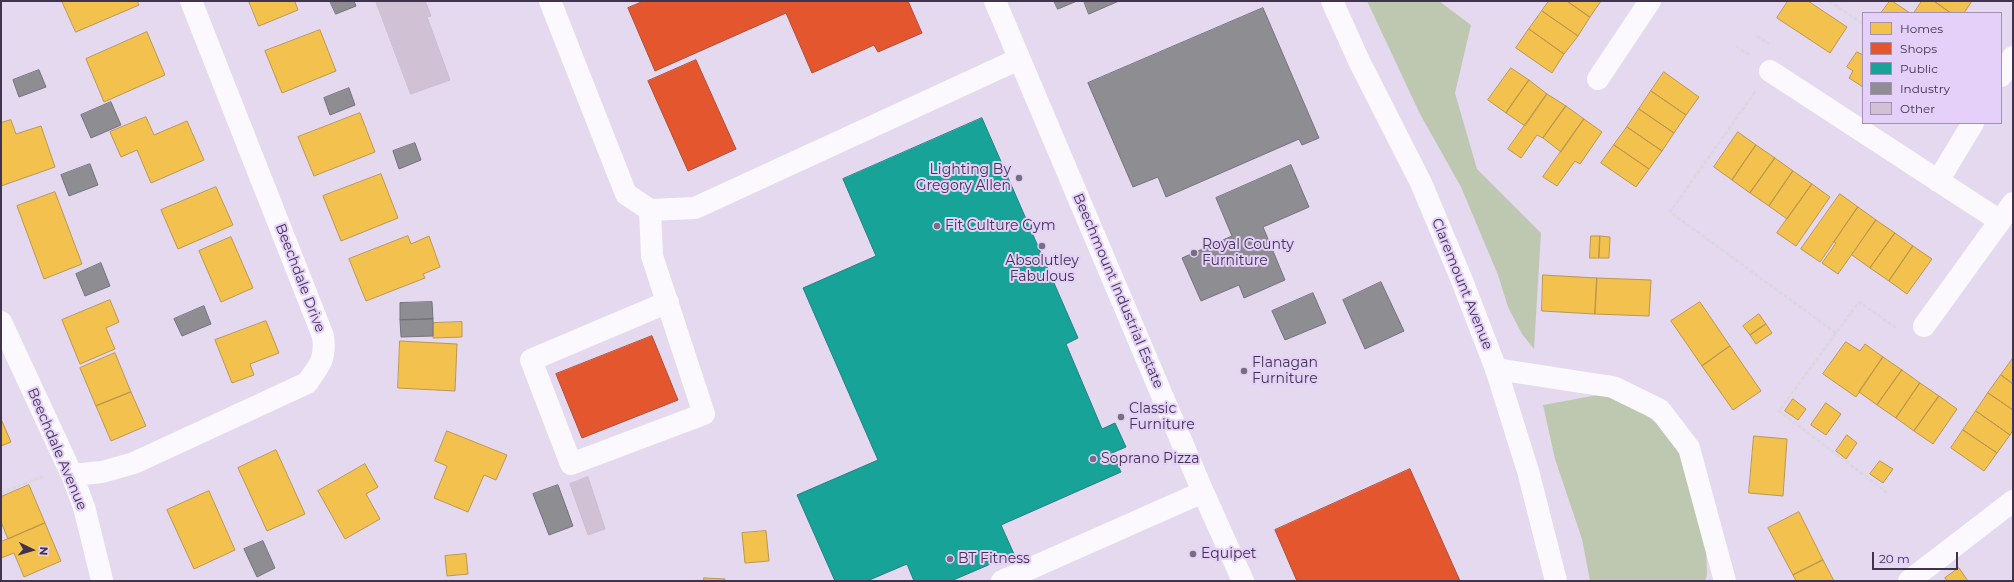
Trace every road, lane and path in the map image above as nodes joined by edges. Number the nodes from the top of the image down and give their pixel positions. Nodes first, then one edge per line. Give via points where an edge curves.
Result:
1 (191, 1) edge
2 (550, 1) edge
3 (995, 1) edge
4 (1332, 1) edge
5 (1650, 1) edge
6 (1829, 1) edge
7 (1862, 23) edge
8 (2013, 57) edge
9 (1019, 58) junction
10 (1770, 71) joint
11 (2002, 74) edge
12 (1598, 79) dead end
13 (1972, 124) edge
14 (1938, 181) junction
15 (2013, 203) edge
16 (650, 210) junction
17 (2000, 221) junction
18 (668, 302) junction
19 (1, 322) edge
20 (1924, 326) joint
21 (1836, 333) junction
22 (1496, 368) junction
23 (70, 471) junction
24 (1203, 492) junction
25 (1, 493) edge
26 (1889, 494) dead end
27 (2013, 501) edge
28 (102, 580) edge
29 (1002, 581) edge
30 (1243, 581) edge
31 (1556, 581) edge
32 (1725, 581) edge
33 (1909, 581) edge

1 - 23 street, Beechdale Drive via 324,336 325,352 307,383 134,463 102,472
2 - 16 street via 626,194
3 - 9 street, Beechmount Industrial Estate
4 - 22 street, Claremount Avenue via 1421,183
5 - 12 street
6 - 7 path
8 - 11 street
9 - 16 street via 695,208
9 - 24 street, Beechmount Industrial Estate
10 - 14 street
10 - 21 path via 1670,212
13 - 14 street
14 - 17 street
15 - 17 street
16 - 18 street via 652,256
17 - 20 street
18 - 18 street via 704,414 571,464 531,360
19 - 23 street, Beechdale Avenue
20 - 21 path via 1900,330 1859,302
21 - 26 path via 1779,411
22 - 31 street, Claremount Avenue via 1528,471
22 - 32 street via 1613,387 1660,410 1689,448
23 - 25 path
23 - 28 street, Beechdale Avenue via 84,507
24 - 29 street
24 - 30 street, Beechmount Industrial Estate
27 - 33 street

